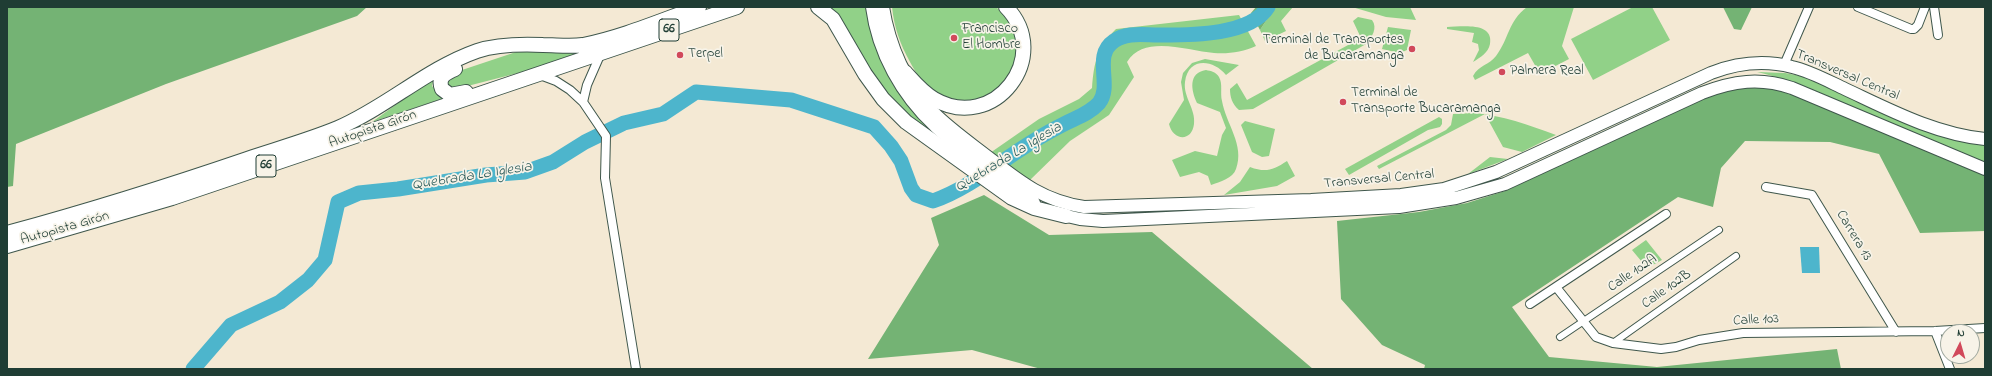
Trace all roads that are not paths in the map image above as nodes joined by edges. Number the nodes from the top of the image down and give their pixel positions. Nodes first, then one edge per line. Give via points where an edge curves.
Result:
1 (699, 7) edge
2 (737, 7) edge
3 (818, 7) edge
4 (872, 7) edge
5 (883, 7) edge
6 (1006, 7) edge
7 (1809, 7) edge
8 (1858, 7) edge
9 (1925, 7) edge
10 (1934, 7) edge
11 (1938, 35) dead end
12 (515, 45) junction
13 (601, 53) junction
14 (1784, 65) junction
15 (905, 72) junction
16 (540, 75) junction
17 (522, 80) junction
18 (583, 102) junction
19 (1985, 139) edge
20 (979, 162) junction
21 (1985, 169) edge
22 (1002, 180) junction
23 (1766, 187) dead end
24 (1666, 214) dead end
25 (1066, 216) joint
26 (1719, 230) dead end
27 (7, 233) edge
28 (7, 246) edge
29 (1736, 256) dead end
30 (1556, 287) junction
31 (1530, 304) dead end
32 (1584, 321) junction
33 (1985, 328) edge
34 (1896, 332) junction
35 (1935, 332) junction
36 (1560, 337) dead end
37 (1613, 343) junction
38 (636, 369) edge
39 (1950, 369) edge

1 - 12 highway, Autopista Girón / 66 via 582,45
2 - 13 highway, Autopista Girón / 66
3 - 20 highway via 833,19 865,74 883,99 906,122
4 - 20 main road, Transversal Central via 882,45 901,86 936,127
5 - 15 main road, Transversal Central via 890,37
6 - 15 highway via 1022,32 1022,62 1012,83 994,100 969,107 943,103 928,95
7 - 14 street
8 - 9 street via 1914,29
10 - 11 street
12 - 17 highway via 506,51 472,61 446,74 441,78 440,85 446,94 454,96 509,80
12 - 27 highway, Autopista Girón / 66 via 483,50 453,61 408,86 363,117 336,129 157,189
13 - 16 highway, Autopista Girón / 66
13 - 18 street via 587,85
14 - 19 main road, Transversal Central via 1811,73 1913,120 1955,134
14 - 22 main road, Transversal Central via 1752,64 1721,69 1496,172 1456,186 1414,194 1084,207 1046,198
15 - 20 main road, Transversal Central via 934,114
16 - 17 highway, Autopista Girón / 66
16 - 18 street via 566,87
17 - 28 highway, Autopista Girón / 66 via 179,196
18 - 38 street via 606,136 606,178
20 - 22 highway
20 - 22 main road, Transversal Central
21 - 25 main road, Transversal Central via 1792,88 1772,82 1750,81 1727,84 1702,93 1505,184 1456,198 1417,205 1361,209 1102,221
22 - 25 highway via 1023,204
23 - 34 street, Carrera 13 via 1812,195
24 - 30 street
26 - 32 street, Calle 102A
29 - 37 street, Calle 102B
30 - 31 street
30 - 32 street, Calle 103
32 - 36 street, Calle 102A
32 - 37 street, Calle 103 via 1596,337
33 - 35 street, Calle 103
34 - 35 street, Calle 103
34 - 37 street, Calle 103 via 1743,333 1661,349
35 - 39 street

